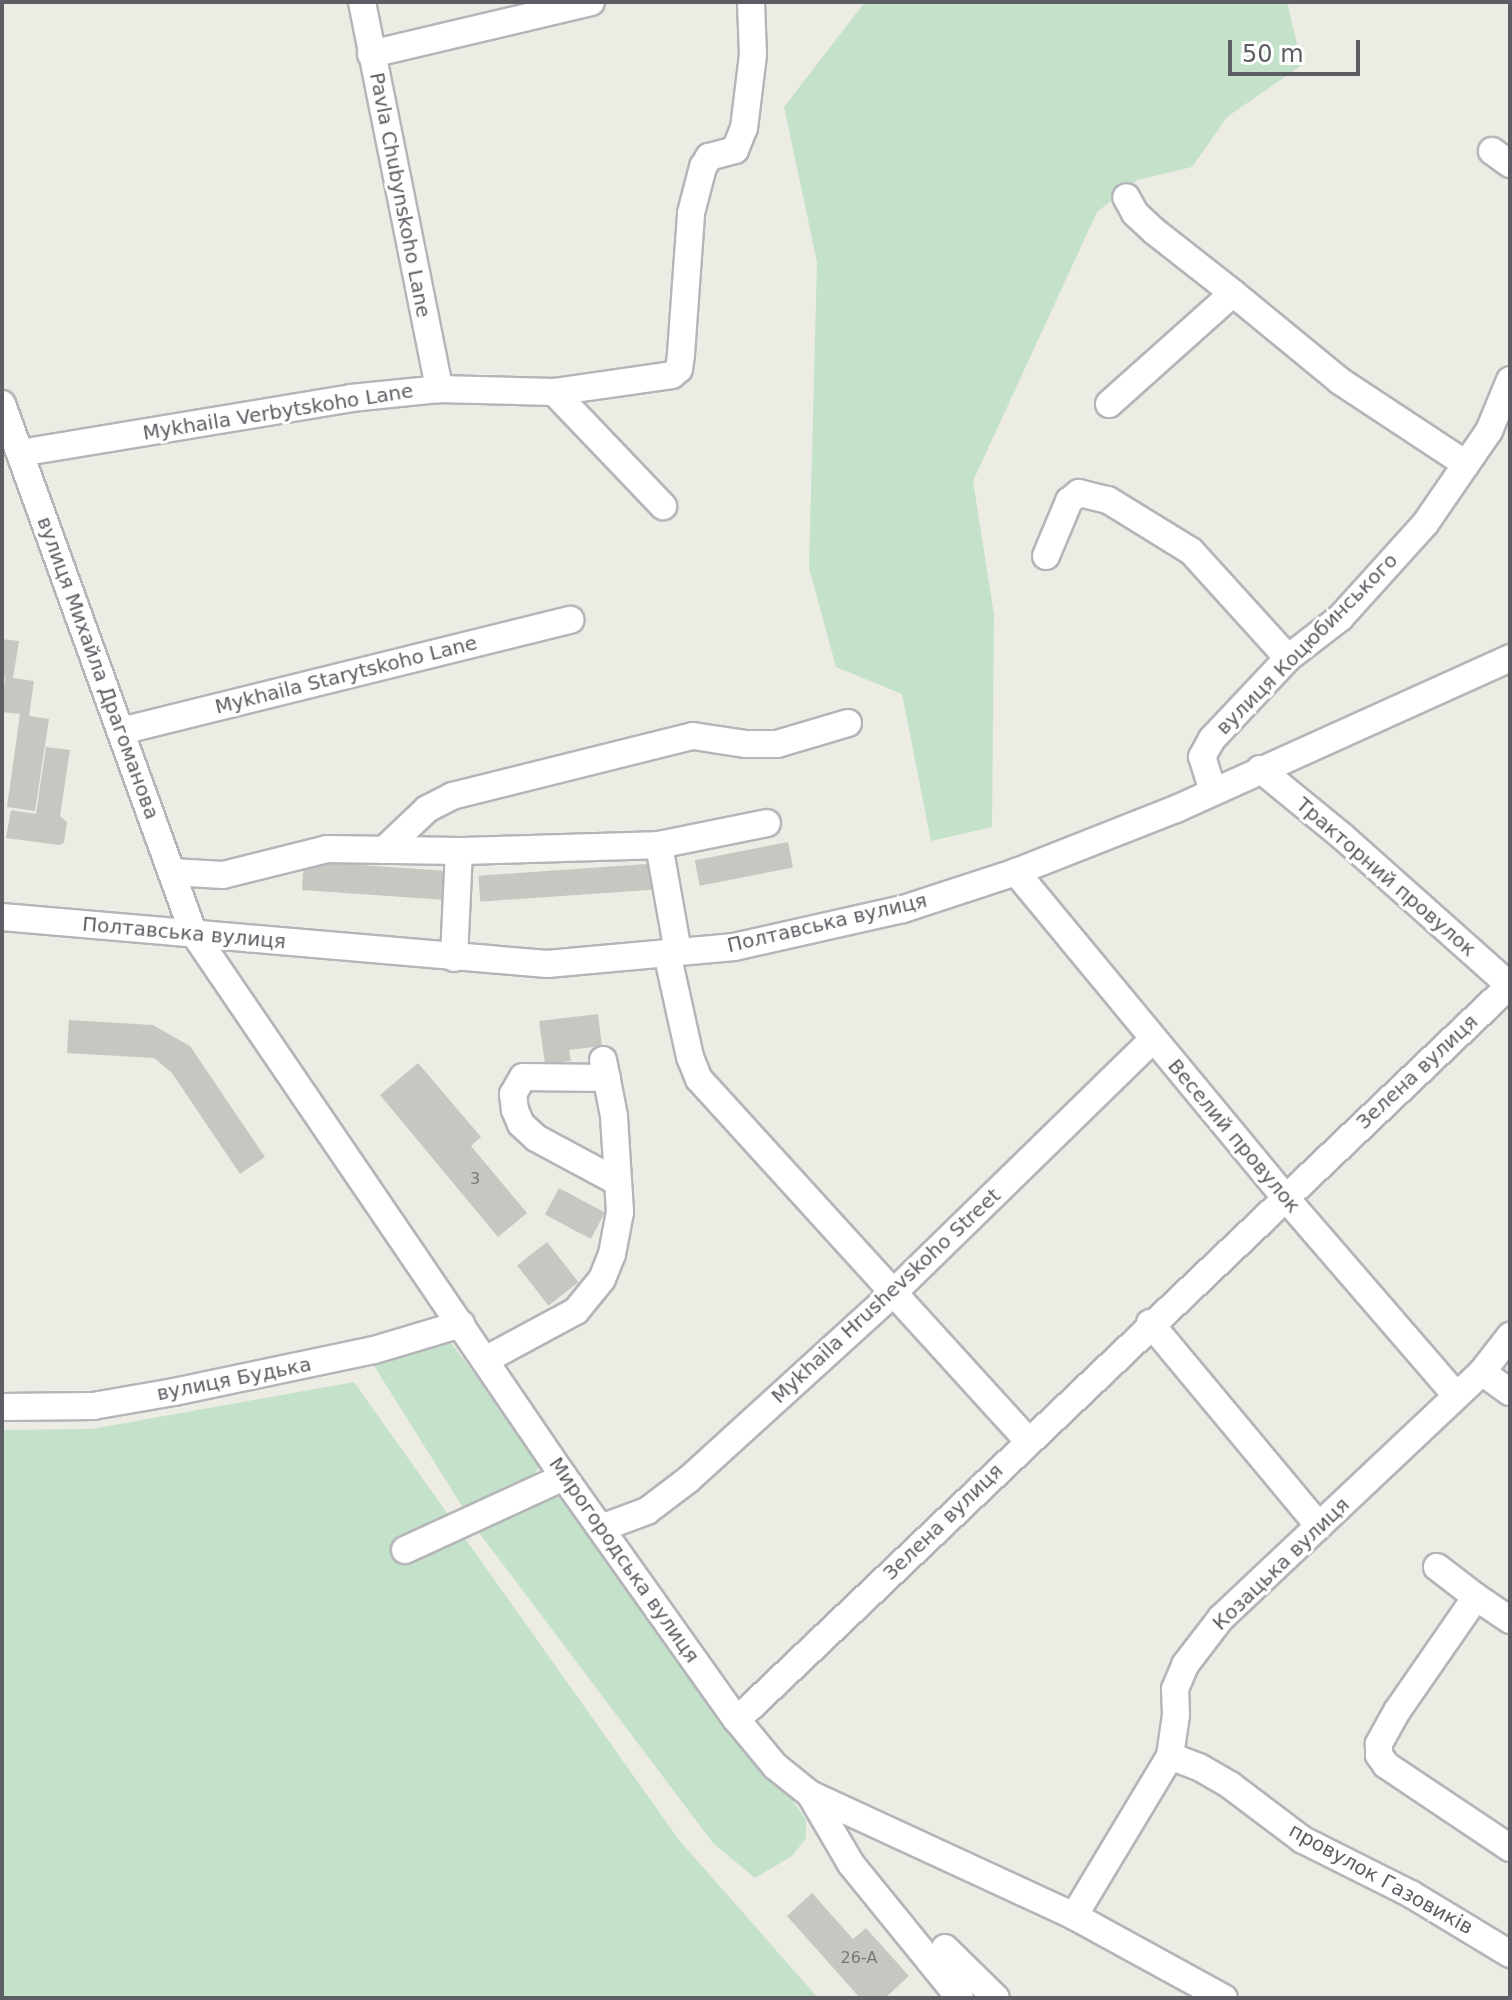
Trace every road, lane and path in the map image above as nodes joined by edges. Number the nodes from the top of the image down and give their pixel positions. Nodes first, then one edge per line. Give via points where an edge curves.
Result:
1 (362, 2) edge
2 (591, 2) edge
3 (751, 2) edge
4 (371, 54) junction
5 (1126, 197) dead end
6 (1233, 293) junction
7 (1510, 380) edge
8 (439, 389) junction
9 (554, 392) junction
10 (2, 404) edge
11 (1109, 404) dead end
12 (20, 453) junction
13 (1466, 464) junction
14 (663, 506) dead end
15 (1046, 556) dead end
16 (571, 620) dead end
17 (1288, 658) junction
18 (1510, 658) edge
19 (848, 723) dead end
20 (121, 731) junction
21 (1260, 769) junction
22 (1213, 792) junction
23 (767, 823) dead end
24 (659, 845) junction
25 (384, 850) junction
26 (459, 851) junction
27 (172, 872) junction
28 (1016, 872) junction
29 (2, 917) edge
30 (193, 932) junction
31 (673, 952) junction
32 (454, 958) junction
33 (1510, 986) edge
34 (1153, 1039) junction
35 (618, 1182) junction
36 (1284, 1196) junction
37 (892, 1294) junction
38 (1150, 1323) junction
39 (461, 1324) junction
40 (1510, 1336) edge
41 (485, 1360) junction
42 (1482, 1372) junction
43 (1510, 1392) edge
44 (1456, 1395) junction
45 (2, 1407) edge
46 (1028, 1440) junction
47 (564, 1477) junction
48 (1319, 1526) junction
49 (601, 1528) junction
50 (405, 1550) dead end
51 (1437, 1567) dead end
52 (1476, 1597) junction
53 (1510, 1620) edge
54 (737, 1720) junction
55 (1170, 1756) junction
56 (810, 1794) junction
57 (1510, 1848) edge
58 (1074, 1916) junction
59 (945, 1948) dead end
60 (1510, 1954) edge
61 (960, 1998) edge
62 (996, 1998) edge
63 (1224, 1998) edge

1 - 4 street, Pavla Chubynskoho Lane
2 - 4 street
3 - 9 street, Mykhaila Verbytskoho Lane via 753,55 744,128 735,150 709,157 691,213 679,369 672,375
4 - 8 street, Pavla Chubynskoho Lane
5 - 6 street via 1154,231
6 - 11 street
6 - 13 street via 1340,381
7 - 13 street, вулиця Коцюбинського via 1489,431
8 - 9 street, Mykhaila Verbytskoho Lane
8 - 12 street, Mykhaila Verbytskoho Lane via 351,398
9 - 14 street
10 - 12 street, вулиця Михайла Драгоманова
12 - 20 street, вулиця Михайла Драгоманова
13 - 17 street, вулиця Коцюбинського via 1425,524 1340,618
15 - 17 street via 1069,501 1079,493 1108,500 1191,551
16 - 20 street, Mykhaila Starytskoho Lane
17 - 22 street, вулиця Коцюбинського via 1212,739 1202,757
18 - 21 street, Полтавська вулиця
19 - 25 street via 777,744 693,736 466,792 427,809
20 - 27 street, вулиця Михайла Драгоманова
21 - 22 street, Полтавська вулиця
21 - 33 street, Тракторний провулок
22 - 28 street, Полтавська вулиця
23 - 24 street
24 - 26 street
24 - 31 street
25 - 26 street
25 - 27 street via 327,849 223,875
26 - 32 street
27 - 30 street, вулиця Михайла Драгоманова
28 - 31 street, Полтавська вулиця via 903,909 734,947
28 - 34 street, Веселий провулок
29 - 30 street, Полтавська вулиця
30 - 32 street, Полтавська вулиця
30 - 39 street, Мирогородська вулиця
31 - 32 street, Полтавська вулиця via 547,964
31 - 37 street via 690,1057 699,1079
33 - 36 street, Зелена вулиця
34 - 36 street, Веселий провулок
34 - 37 street, Mykhaila Hrushevskoho Street
35 - 35 street via 536,1138 521,1124 513,1094 523,1077 605,1069
35 - 41 street via 620,1212 612,1254 586,1301
36 - 38 street, Зелена вулиця
36 - 44 street, Веселий провулок
37 - 46 street
37 - 49 street, Mykhaila Hrushevskoho Street via 689,1479 647,1511
38 - 46 street, Зелена вулиця
38 - 48 street
39 - 41 street, Мирогородська вулиця
39 - 45 street, вулиця Будька via 374,1350 174,1392 93,1406
40 - 42 street, Козацька вулиця
41 - 47 street, Мирогородська вулиця
42 - 43 street
42 - 44 street, Козацька вулиця
44 - 48 street, Козацька вулиця
46 - 54 street, Зелена вулиця
47 - 49 street, Мирогородська вулиця
47 - 50 street
48 - 55 street, Козацька вулиця via 1221,1618 1185,1665 1175,1689
49 - 54 street, Мирогородська вулиця
51 - 52 street
52 - 53 street
52 - 57 street via 1397,1711 1379,1744 1379,1755 1386,1765
54 - 56 street, Мирогородська вулиця via 775,1766
55 - 58 street, Козацька вулиця
55 - 60 street, провулок Газовиків via 1220,1779 1303,1840 1411,1894
56 - 58 street, Мирогородська вулиця
56 - 61 street via 851,1864
58 - 63 street, Мирогородська вулиця
59 - 62 street

